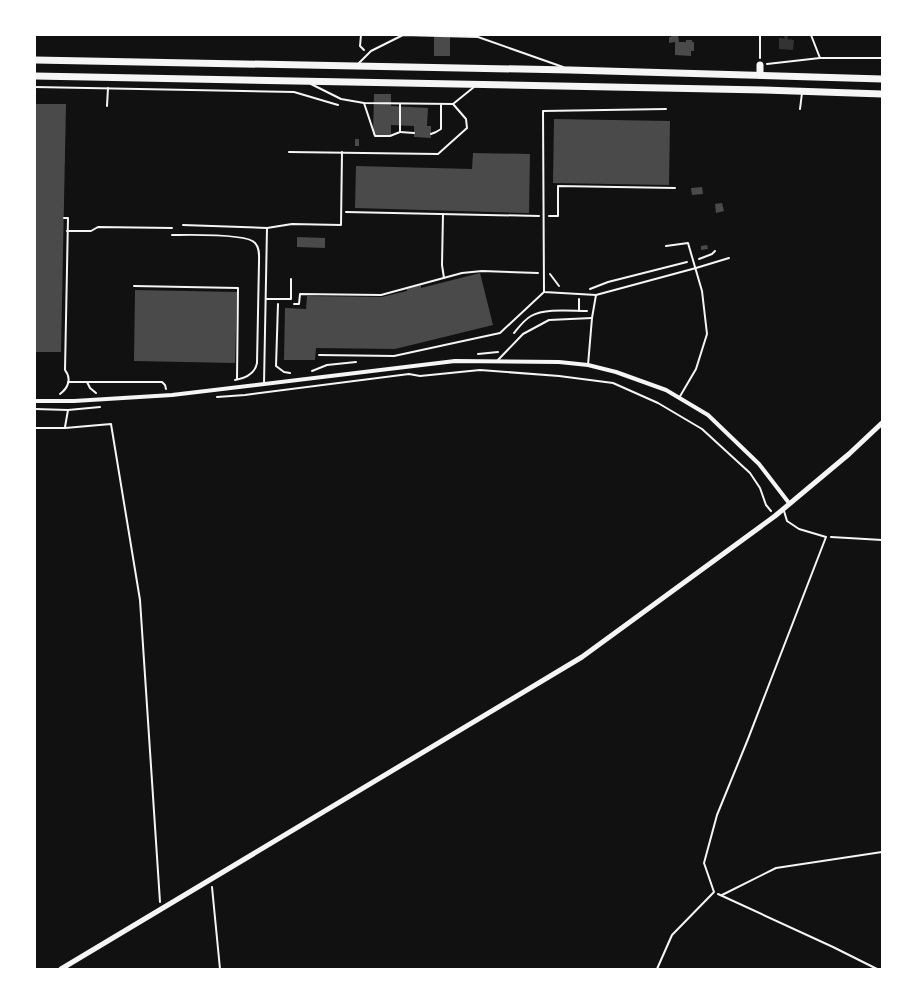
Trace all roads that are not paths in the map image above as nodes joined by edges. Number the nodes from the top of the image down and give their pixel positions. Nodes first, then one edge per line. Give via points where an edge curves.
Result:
1 (35, 60) edge
2 (760, 65) road end
3 (357, 66) junction
4 (570, 70) junction
5 (760, 75) junction
6 (35, 76) edge
7 (882, 79) edge
8 (304, 81) junction
9 (477, 84) junction
10 (802, 91) junction
11 (861, 93) junction
12 (882, 94) edge
13 (882, 99) edge
14 (364, 103) junction
15 (400, 104) junction
16 (441, 104) junction
17 (453, 104) junction
18 (666, 109) dead end
19 (800, 109) dead end
20 (400, 132) junction
21 (414, 133) dead end
22 (431, 134) dead end
23 (289, 152) dead end
24 (342, 152) junction
25 (183, 226) dead end
26 (267, 228) junction
27 (666, 246) dead end
28 (729, 258) dead end
29 (696, 268) junction
30 (291, 279) dead end
31 (544, 292) junction
32 (596, 295) junction
33 (266, 299) junction
34 (592, 318) junction
35 (319, 355) dead end
36 (496, 361) junction
37 (588, 365) junction
38 (264, 384) junction
39 (679, 398) junction
40 (35, 401) edge
41 (882, 423) edge
42 (789, 504) junction
43 (783, 509) junction
44 (61, 969) edge
45 (657, 969) edge

1 - 3 highway
2 - 5 highway
3 - 4 highway
3 - 4 lane via 371,51 403,35 478,37
4 - 5 highway
5 - 7 highway
6 - 8 highway
8 - 9 highway
8 - 14 lane via 342,99
9 - 10 highway
9 - 17 lane
10 - 11 highway
10 - 19 lane
11 - 12 highway
11 - 13 highway
14 - 15 lane
14 - 20 lane via 375,136
15 - 16 lane
15 - 20 lane
16 - 17 lane
16 - 22 lane via 441,129
17 - 24 lane via 466,119 467,128 438,154
18 - 31 lane via 543,111
20 - 21 lane
23 - 24 lane
24 - 26 lane via 341,225 292,224
25 - 26 lane
26 - 33 lane
27 - 29 lane via 688,243
28 - 29 lane
29 - 32 lane
29 - 39 lane via 707,334 696,369
30 - 33 lane via 291,299
31 - 32 lane
31 - 35 lane via 500,333 394,356
32 - 34 lane
33 - 38 lane
34 - 36 lane via 549,320 523,334
34 - 37 lane
36 - 37 street
36 - 38 street via 455,360
37 - 39 street via 666,390
38 - 40 street via 172,395
39 - 42 street via 708,415 759,464
41 - 42 street
42 - 43 street
43 - 44 street via 582,657
43 - 45 lane via 788,521 799,529 826,537 718,815 704,863 714,892 672,935

